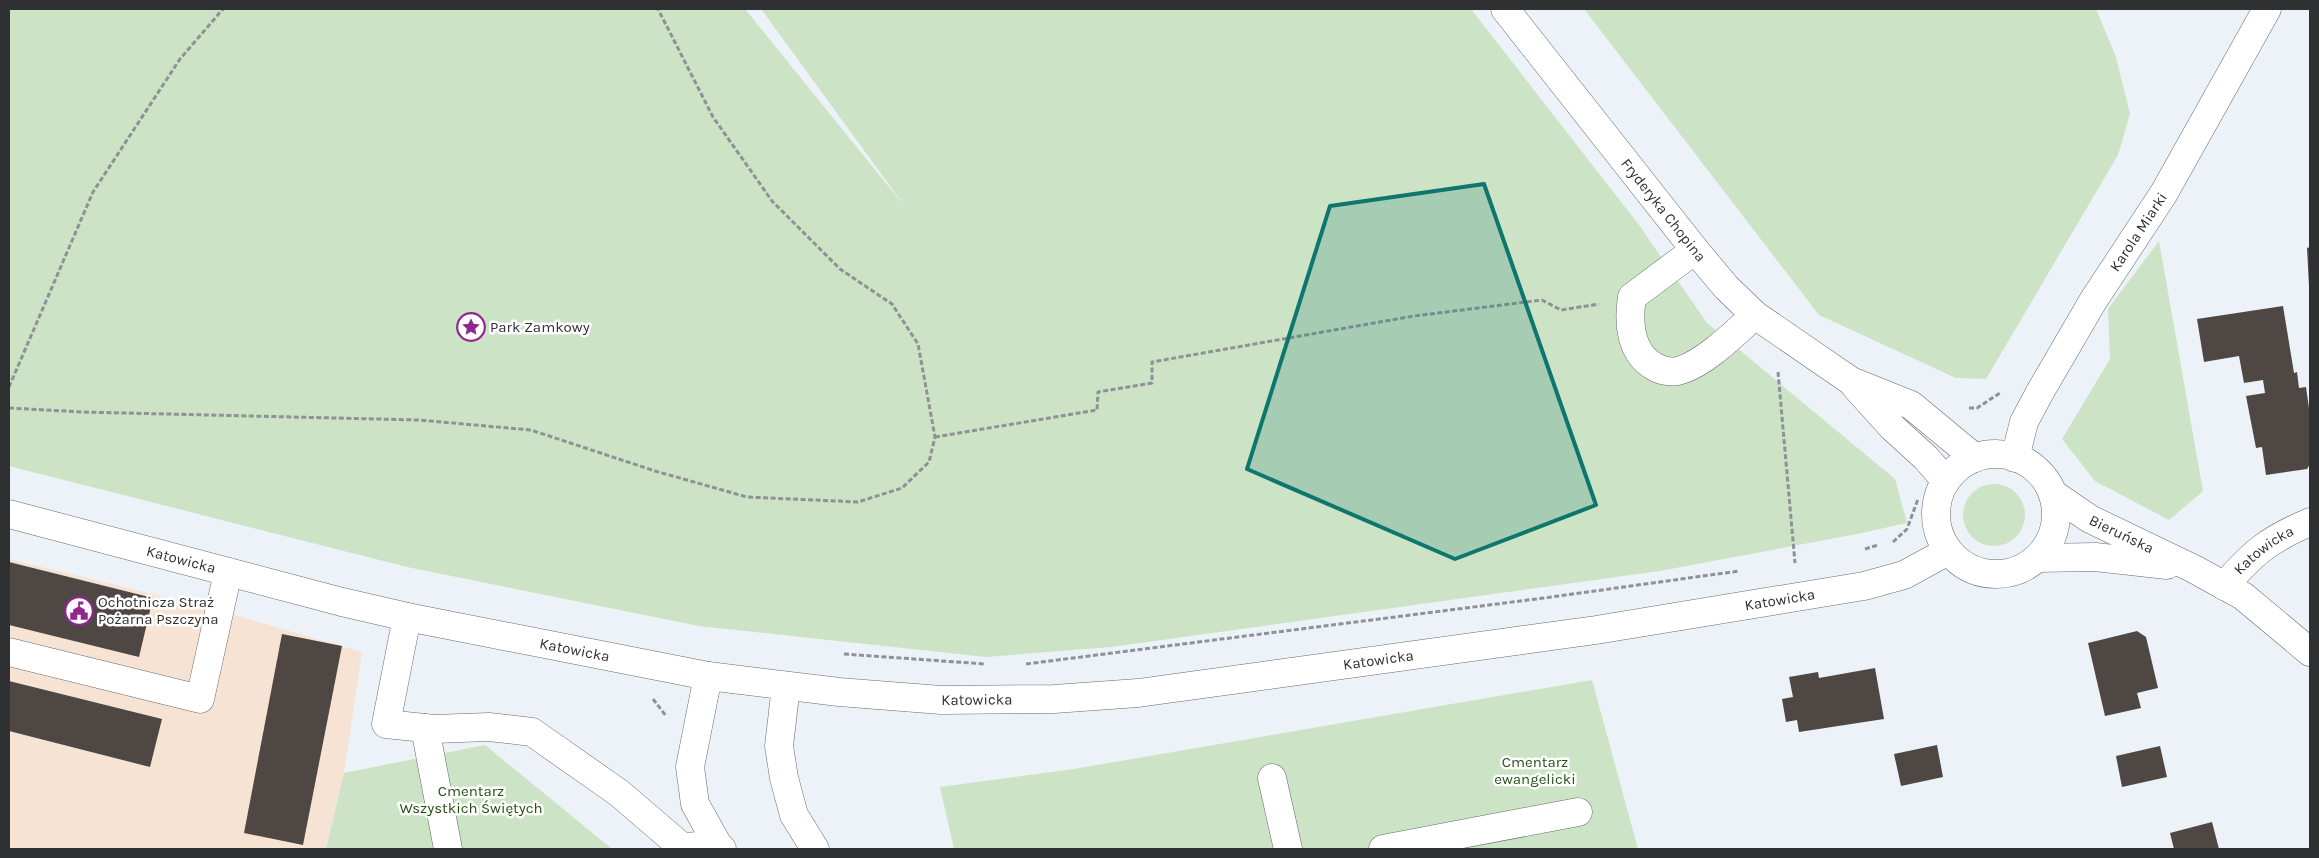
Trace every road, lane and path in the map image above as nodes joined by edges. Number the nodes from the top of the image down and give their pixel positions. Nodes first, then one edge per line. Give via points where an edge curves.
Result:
1 (223, 9) edge
2 (658, 9) edge
3 (1505, 9) edge
4 (2267, 9) edge
5 (1695, 250) junction
6 (1632, 297) junction
7 (1755, 316) junction
8 (1777, 365) dead end
9 (1850, 381) junction
10 (9, 387) edge
11 (2003, 391) dead end
12 (9, 408) edge
13 (1966, 409) dead end
14 (935, 437) junction
15 (1975, 458) junction
16 (2015, 458) junction
17 (1946, 481) junction
18 (2052, 494) junction
19 (9, 514) edge
20 (2310, 522) edge
21 (1948, 551) junction
22 (2037, 558) junction
23 (1795, 563) dead end
24 (2194, 569) junction
25 (228, 572) junction
26 (1705, 576) dead end
27 (2224, 586) junction
28 (407, 617) junction
29 (9, 652) edge
30 (2310, 652) edge
31 (844, 654) dead end
32 (1024, 664) dead end
33 (995, 665) dead end
34 (708, 676) junction
35 (786, 686) junction
36 (652, 700) dead end
37 (666, 722) dead end
38 (425, 728) junction
39 (1272, 778) dead end
40 (1578, 812) dead end
41 (720, 847) edge
42 (448, 849) edge
43 (815, 849) edge
44 (1288, 849) edge
45 (1383, 849) edge

1 - 10 path via 180,58 93,192
2 - 14 path via 713,116 772,201 840,268 892,304 918,344
3 - 5 street, Fryderyka Chopina
4 - 16 street, Karola Miarki via 2164,193 2093,301 2040,392 2024,422
5 - 6 street
5 - 7 street, Fryderyka Chopina
6 - 7 street via 1629,317 1634,342 1644,361 1660,370 1680,371 1695,364
6 - 14 path via 1561,310 1542,300 1414,316 1152,362 1152,382 1098,392 1097,410
7 - 9 street, Fryderyka Chopina
8 - 23 path
9 - 15 street, Fryderyka Chopina via 1911,405
9 - 17 street, Fryderyka Chopina
11 - 13 path via 1977,408
12 - 14 path via 419,420 531,430 747,497 858,502 902,488 929,462
15 - 16 street via 1998,454
15 - 17 street via 1958,467
16 - 18 street via 2044,478
17 - 21 street via 1938,498 1935,516 1939,535
18 - 22 street via 2056,517 2050,540
18 - 24 street, Bieruńska via 2090,519
19 - 25 street, Katowicka
20 - 27 street, Katowicka via 2279,535 2251,555
21 - 22 street via 1981,573 2001,574 2020,569
21 - 35 street, Katowicka via 1904,575 1864,586 1596,630 1138,693 1054,699 942,700
22 - 24 street, Bieruńska via 2095,557
24 - 27 street, Bieruńska
25 - 28 street, Katowicka
25 - 29 street via 200,699
26 - 32 path
27 - 30 street, Bieruńska via 2242,596
28 - 34 street, Katowicka
28 - 38 street via 386,724
31 - 33 path
34 - 35 street, Katowicka
34 - 41 street via 690,767 695,804
35 - 43 street via 779,746 784,778 794,815
36 - 37 path via 666,714
38 - 41 street via 490,727 532,732 619,793 682,847
38 - 42 street
39 - 44 street
40 - 45 street

